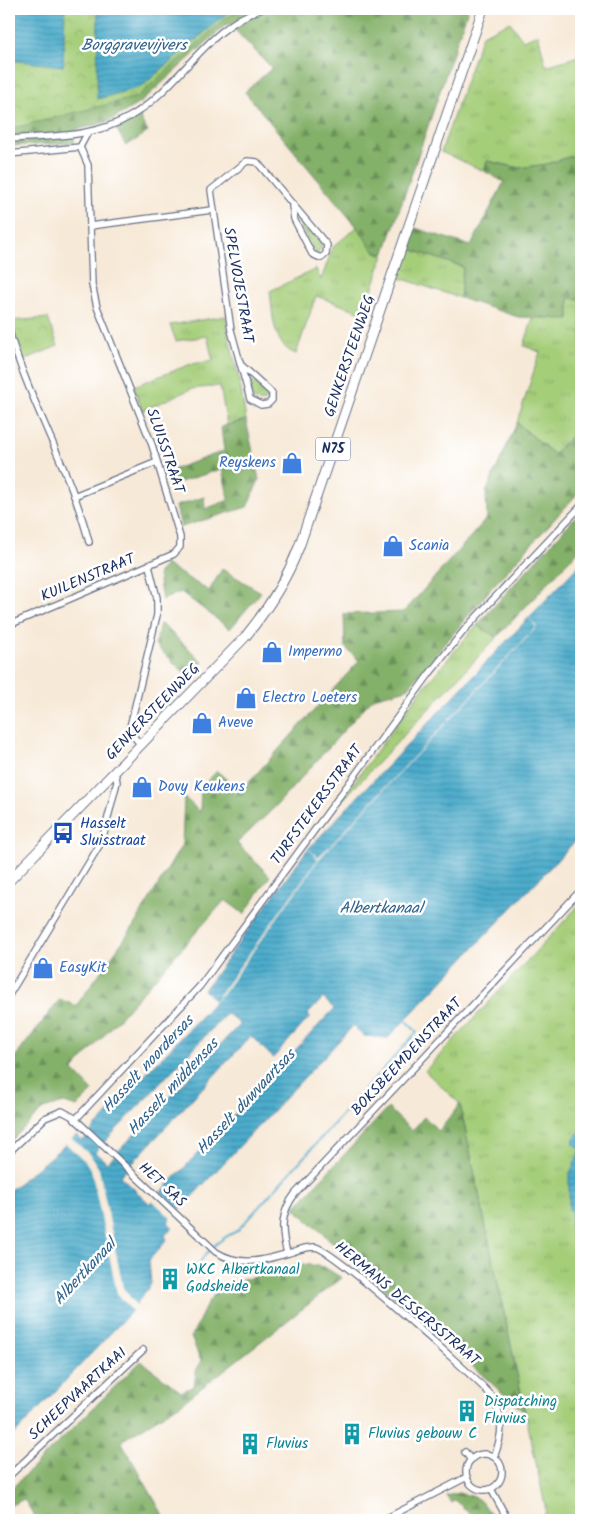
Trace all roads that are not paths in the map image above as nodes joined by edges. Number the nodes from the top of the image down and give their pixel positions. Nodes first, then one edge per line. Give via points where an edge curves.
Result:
1 (262, 9) edge
2 (483, 9) edge
3 (87, 134) junction
4 (9, 139) edge
5 (80, 147) junction
6 (9, 154) edge
7 (292, 206) junction
8 (212, 210) junction
9 (90, 226) junction
10 (9, 331) edge
11 (240, 364) junction
12 (157, 462) junction
13 (74, 496) junction
14 (581, 506) edge
15 (90, 542) dead end
16 (149, 566) junction
17 (9, 625) edge
18 (141, 744) junction
19 (114, 772) junction
20 (9, 881) edge
21 (581, 890) edge
22 (9, 995) edge
23 (75, 1120) junction
24 (9, 1152) edge
25 (286, 1253) junction
26 (236, 1262) joint
27 (142, 1350) dead end
28 (465, 1452) dead end
29 (494, 1457) junction
30 (472, 1460) junction
31 (9, 1476) edge
32 (467, 1477) junction
33 (491, 1489) junction
34 (383, 1520) edge
35 (508, 1520) edge

1 - 3 street via 241,16 222,30 166,89 147,104 118,122
2 - 18 main road, GENKERSTEENWEG / N75 via 293,562 268,608 245,636
3 - 4 street
3 - 5 street
5 - 6 street
5 - 9 street, SLUISSTRAAT via 88,165
7 - 7 street, SPELVOJESTRAAT via 327,245 326,254 321,258 312,254 294,219
7 - 8 street, SPELVOJESTRAAT via 252,160 211,190
8 - 9 street, SPELVOJESTRAAT
8 - 11 street, SPELVOJESTRAAT via 231,330
9 - 12 street, SLUISSTRAAT via 92,286 97,307
10 - 13 street
11 - 11 street, SPELVOJESTRAAT via 272,393 268,404 261,405 250,399
12 - 13 street
12 - 16 street, SLUISSTRAAT via 180,546 174,554
13 - 15 street
14 - 23 street, TURFSTEKERSSTRAAT via 466,628 430,673 200,986
16 - 17 street, KUILENSTRAAT
16 - 18 street via 157,598 157,615 129,731
18 - 19 main road, GENKERSTEENWEG / N75
19 - 20 main road, GENKERSTEENWEG / N75
19 - 22 street via 117,782 102,841
21 - 25 street, BOKSBEEMDENSTRAAT via 295,1194 288,1203 282,1225
23 - 24 street via 62,1111 55,1113
23 - 26 street, HET SAS via 216,1252
25 - 26 street, HERMANS DESSERSSTRAAT via 260,1261
25 - 29 street, HERMANS DESSERSSTRAAT via 307,1247 325,1250 483,1386 499,1407 502,1419 502,1432
27 - 31 street, SCHEEPVAARTKAAI
28 - 30 street
29 - 30 street via 482,1454
29 - 33 street via 502,1474
30 - 32 street via 466,1471
32 - 33 street via 474,1487
32 - 34 street
33 - 35 street

